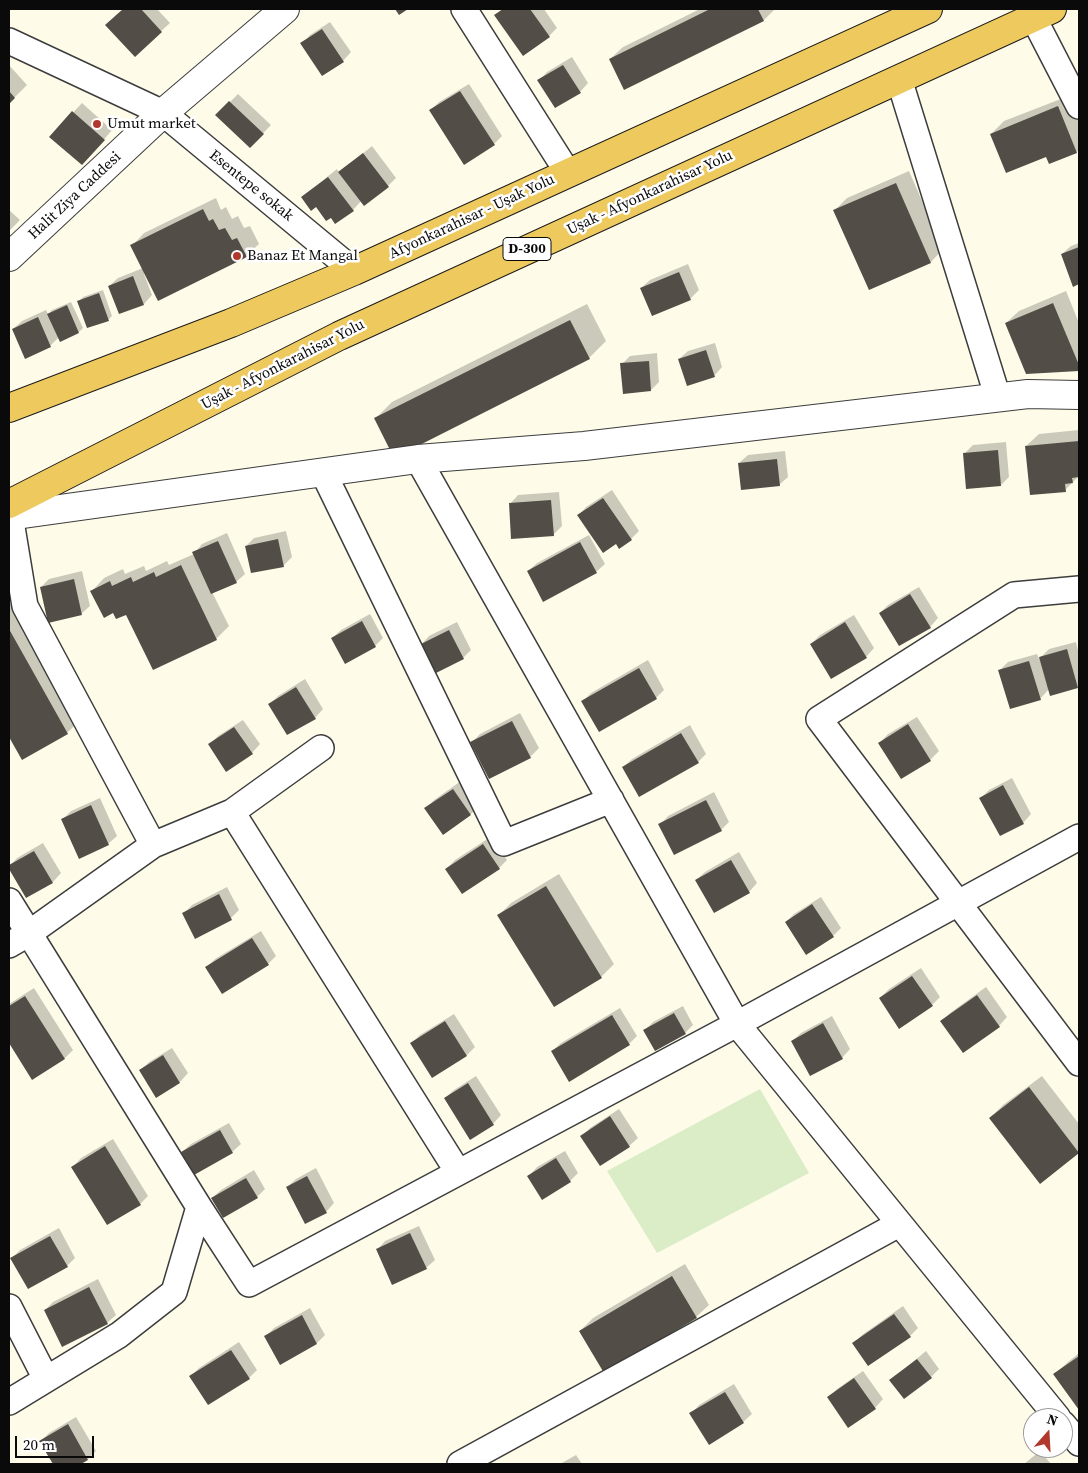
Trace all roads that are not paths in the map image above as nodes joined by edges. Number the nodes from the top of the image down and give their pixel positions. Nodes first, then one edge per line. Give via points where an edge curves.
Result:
1 (285, 9) edge
2 (464, 9) edge
3 (928, 9) edge
4 (1043, 13) edge
5 (9, 41) edge
6 (899, 79) junction
7 (1079, 106) edge
8 (163, 113) junction
9 (568, 173) junction
10 (9, 258) edge
11 (354, 271) junction
12 (1079, 395) edge
13 (998, 398) junction
14 (9, 408) edge
15 (418, 459) junction
16 (323, 472) junction
17 (9, 512) edge
18 (1079, 588) edge
19 (321, 748) dead end
20 (611, 800) junction
21 (232, 812) junction
22 (1079, 837) edge
23 (153, 845) junction
24 (9, 900) edge
25 (958, 903) junction
26 (18, 939) edge
27 (737, 1024) junction
28 (1079, 1063) edge
29 (458, 1172) junction
30 (199, 1207) junction
31 (899, 1224) junction
32 (9, 1308) edge
33 (46, 1379) junction
34 (9, 1402) edge
35 (1050, 1408) edge
36 (460, 1464) edge

1 - 8 street, Halit Ziya Caddesi
2 - 9 street
3 - 9 highway, Afyonkarahisar - Uşak Yolu
4 - 6 highway, Uşak - Afyonkarahisar Yolu / D-300
4 - 7 street
5 - 8 street, Esentepe sokak
6 - 13 street
6 - 17 highway, Uşak - Afyonkarahisar Yolu / D-300 via 338,336
8 - 10 street, Halit Ziya Caddesi
8 - 11 street, Esentepe sokak
9 - 11 highway, Afyonkarahisar - Uşak Yolu
11 - 14 highway, Afyonkarahisar - Uşak Yolu via 231,323
12 - 13 street via 1028,394
13 - 15 street via 584,446
15 - 16 street
15 - 20 street
16 - 17 street
16 - 20 street via 504,843
17 - 23 street via 25,606
18 - 25 street via 1014,595 819,719
19 - 21 street
20 - 27 street
21 - 23 street
21 - 29 street
22 - 25 street
23 - 26 street
24 - 26 street
25 - 27 street
25 - 28 street
26 - 30 street
27 - 29 street
27 - 31 street
29 - 30 street via 249,1284
30 - 33 street via 174,1292 120,1335
31 - 35 street
31 - 36 street
32 - 33 street
33 - 34 street

